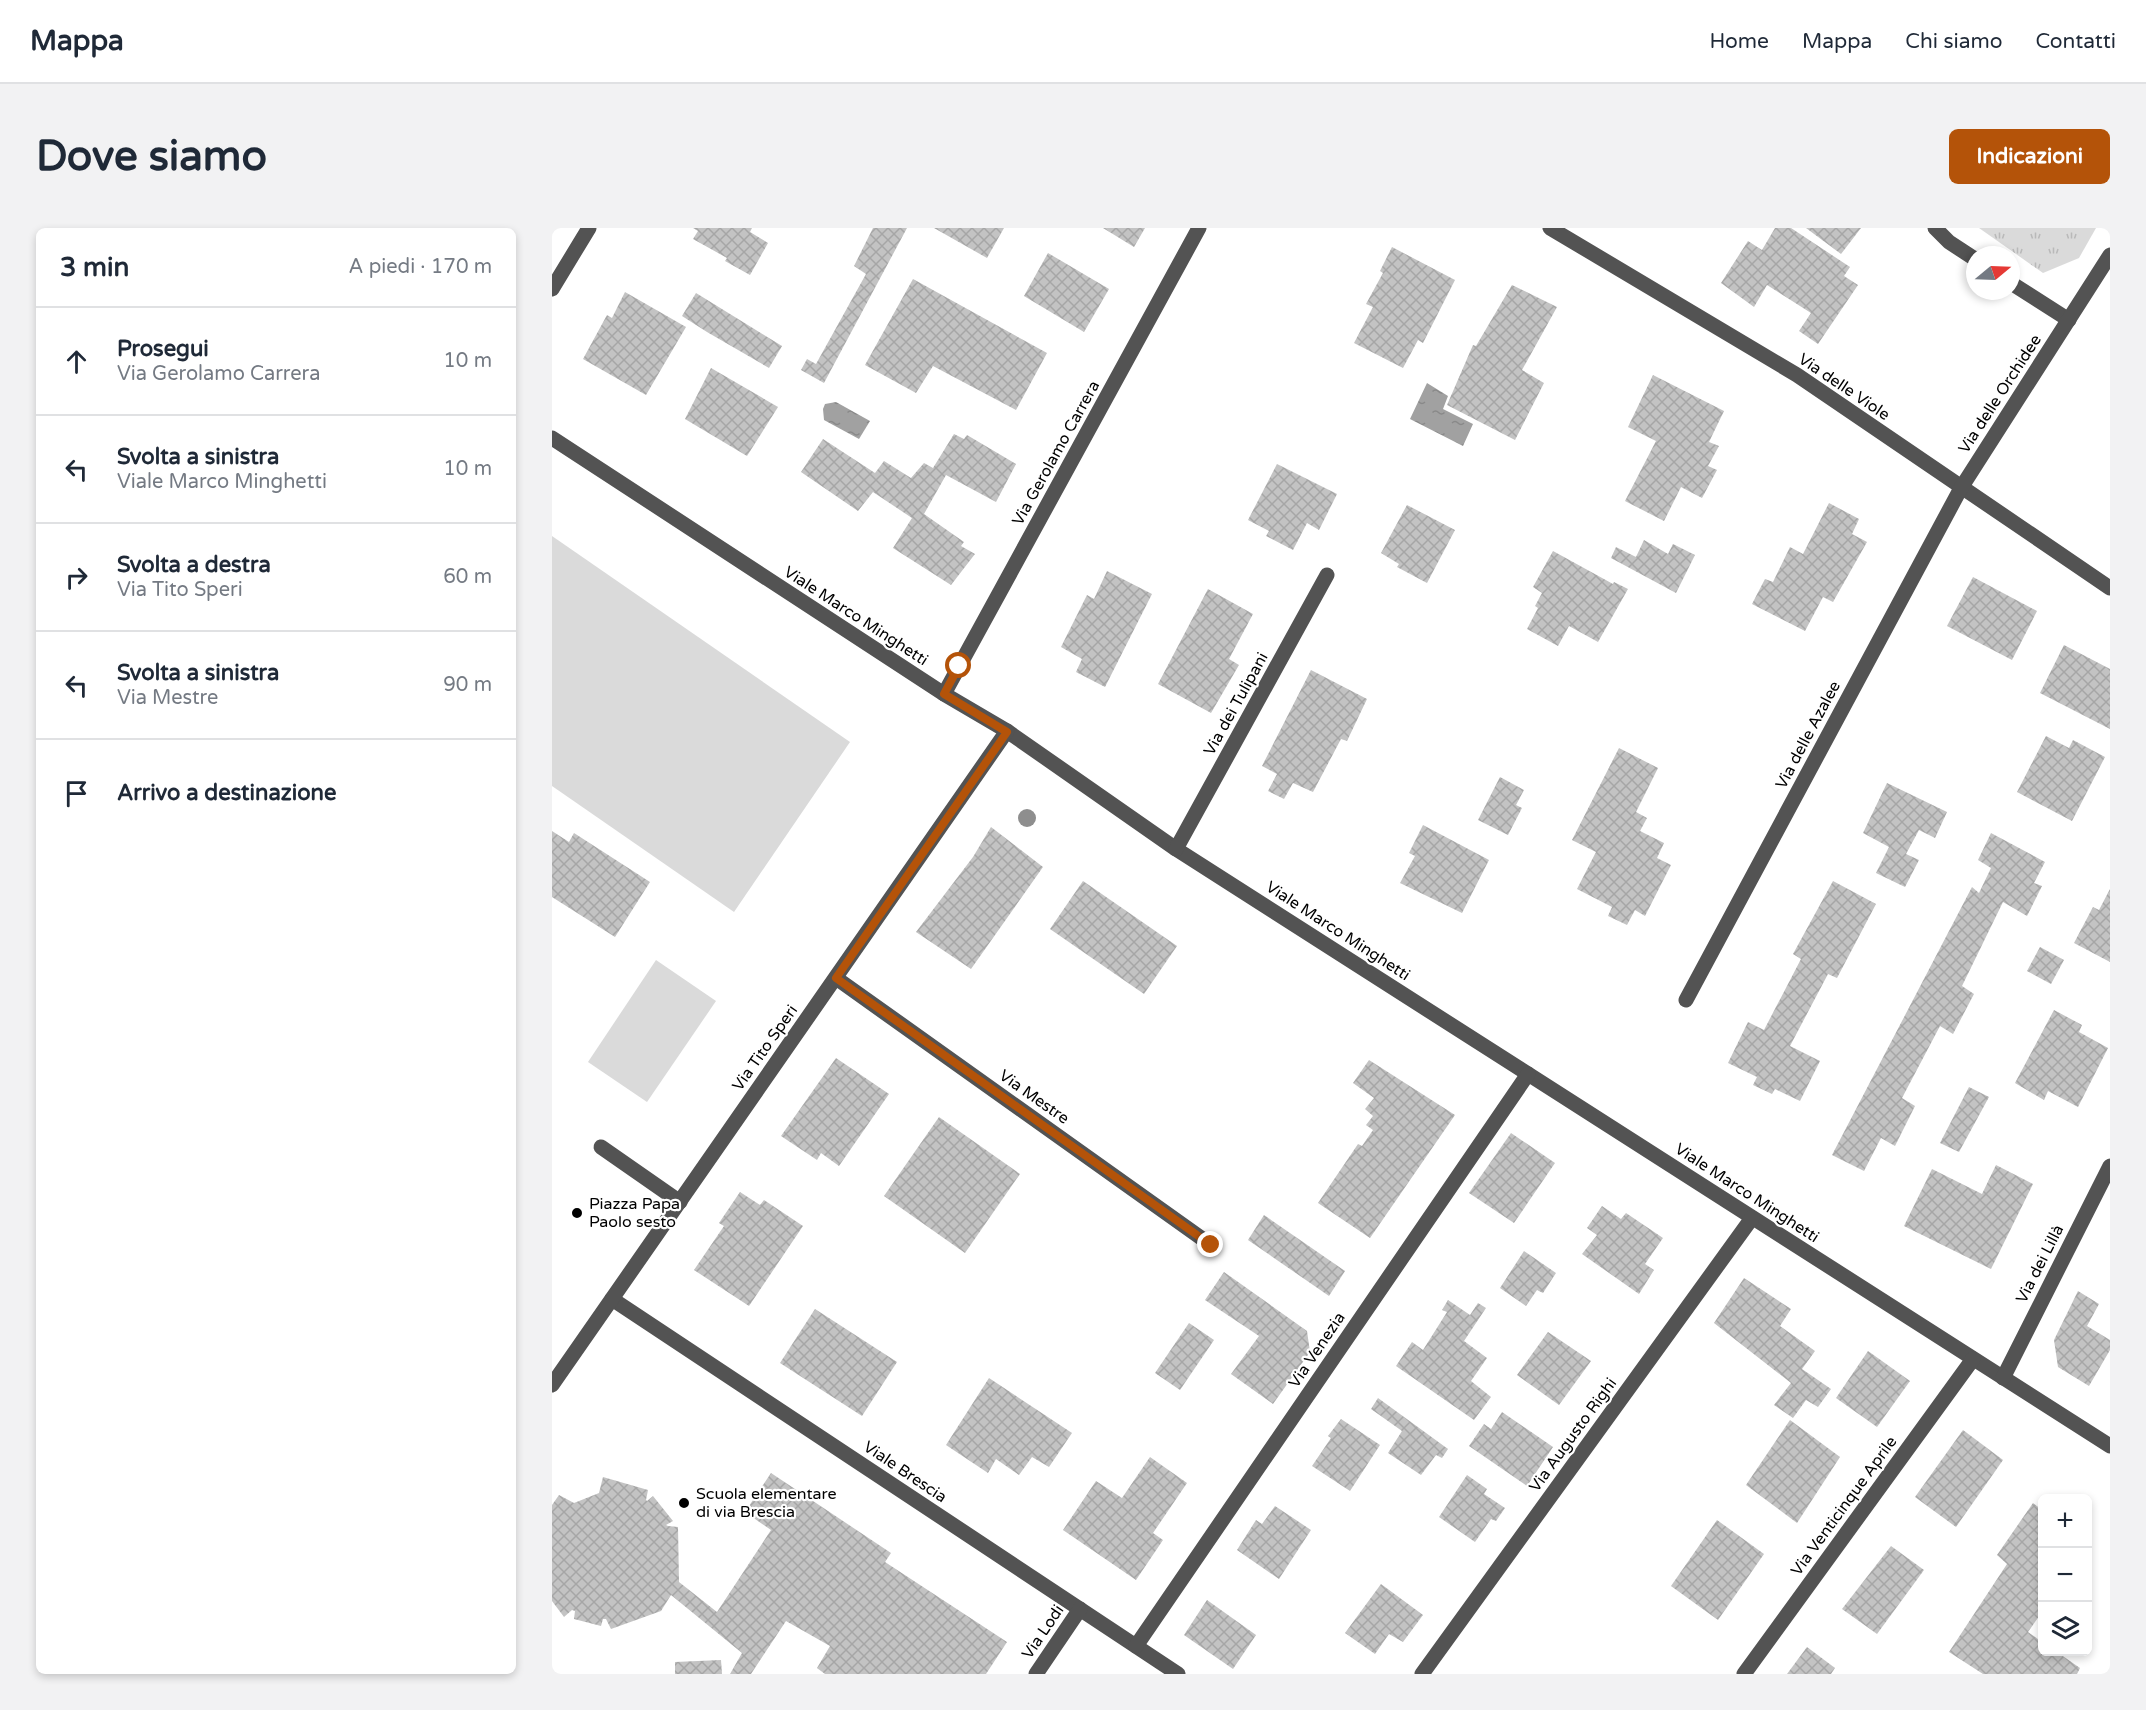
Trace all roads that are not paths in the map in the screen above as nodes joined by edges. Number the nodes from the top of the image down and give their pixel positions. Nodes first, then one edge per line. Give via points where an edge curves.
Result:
1 (589, 228) edge
2 (1199, 228) edge
3 (1550, 228) edge
4 (1935, 228) edge
5 (1966, 253) edge
6 (2110, 255) edge
7 (552, 289) edge
8 (2020, 289) edge
9 (2069, 320) junction
10 (552, 438) edge
11 (1961, 488) junction
12 (1327, 575) dead end
13 (2110, 588) edge
14 (944, 694) junction
15 (1007, 732) junction
16 (1176, 849) junction
17 (836, 978) junction
18 (1686, 1000) dead end
19 (1528, 1074) junction
20 (601, 1147) dead end
21 (2110, 1166) edge
22 (680, 1202) junction
23 (1752, 1218) junction
24 (1211, 1245) dead end
25 (612, 1299) junction
26 (1973, 1359) junction
27 (2003, 1377) junction
28 (552, 1385) edge
29 (2110, 1446) edge
30 (1080, 1609) junction
31 (1136, 1646) junction
32 (1036, 1674) edge
33 (1178, 1674) edge
34 (1422, 1674) edge
35 (1744, 1674) edge

1 - 7 street
2 - 14 street, Via Gerolamo Carrera
3 - 11 street, Via delle Viole via 1797,375
4 - 5 street
6 - 9 street, Via delle Orchidee
8 - 9 street
9 - 11 street, Via delle Orchidee
10 - 14 street, Viale Marco Minghetti
11 - 13 street, Via delle Viole
11 - 18 street, Via delle Azalee
12 - 16 street, Via dei Tulipani
14 - 15 street, Viale Marco Minghetti
15 - 16 street, Viale Marco Minghetti
15 - 17 street, Via Tito Speri
16 - 19 street, Viale Marco Minghetti
17 - 22 street, Via Tito Speri
17 - 24 street, Via Mestre
19 - 23 street, Viale Marco Minghetti
19 - 31 street, Via Venezia
20 - 22 street
21 - 27 street, Via dei Lillà
22 - 25 street, Via Tito Speri
23 - 26 street, Viale Marco Minghetti
23 - 34 street, Via Augusto Righi
25 - 28 street, Via Tito Speri
25 - 30 street, Viale Brescia
26 - 27 street, Viale Marco Minghetti
26 - 35 street, Via Venticinque Aprile
27 - 29 street, Viale Marco Minghetti
30 - 31 street, Viale Brescia
30 - 32 street, Via Lodi
31 - 33 street, Viale Brescia

